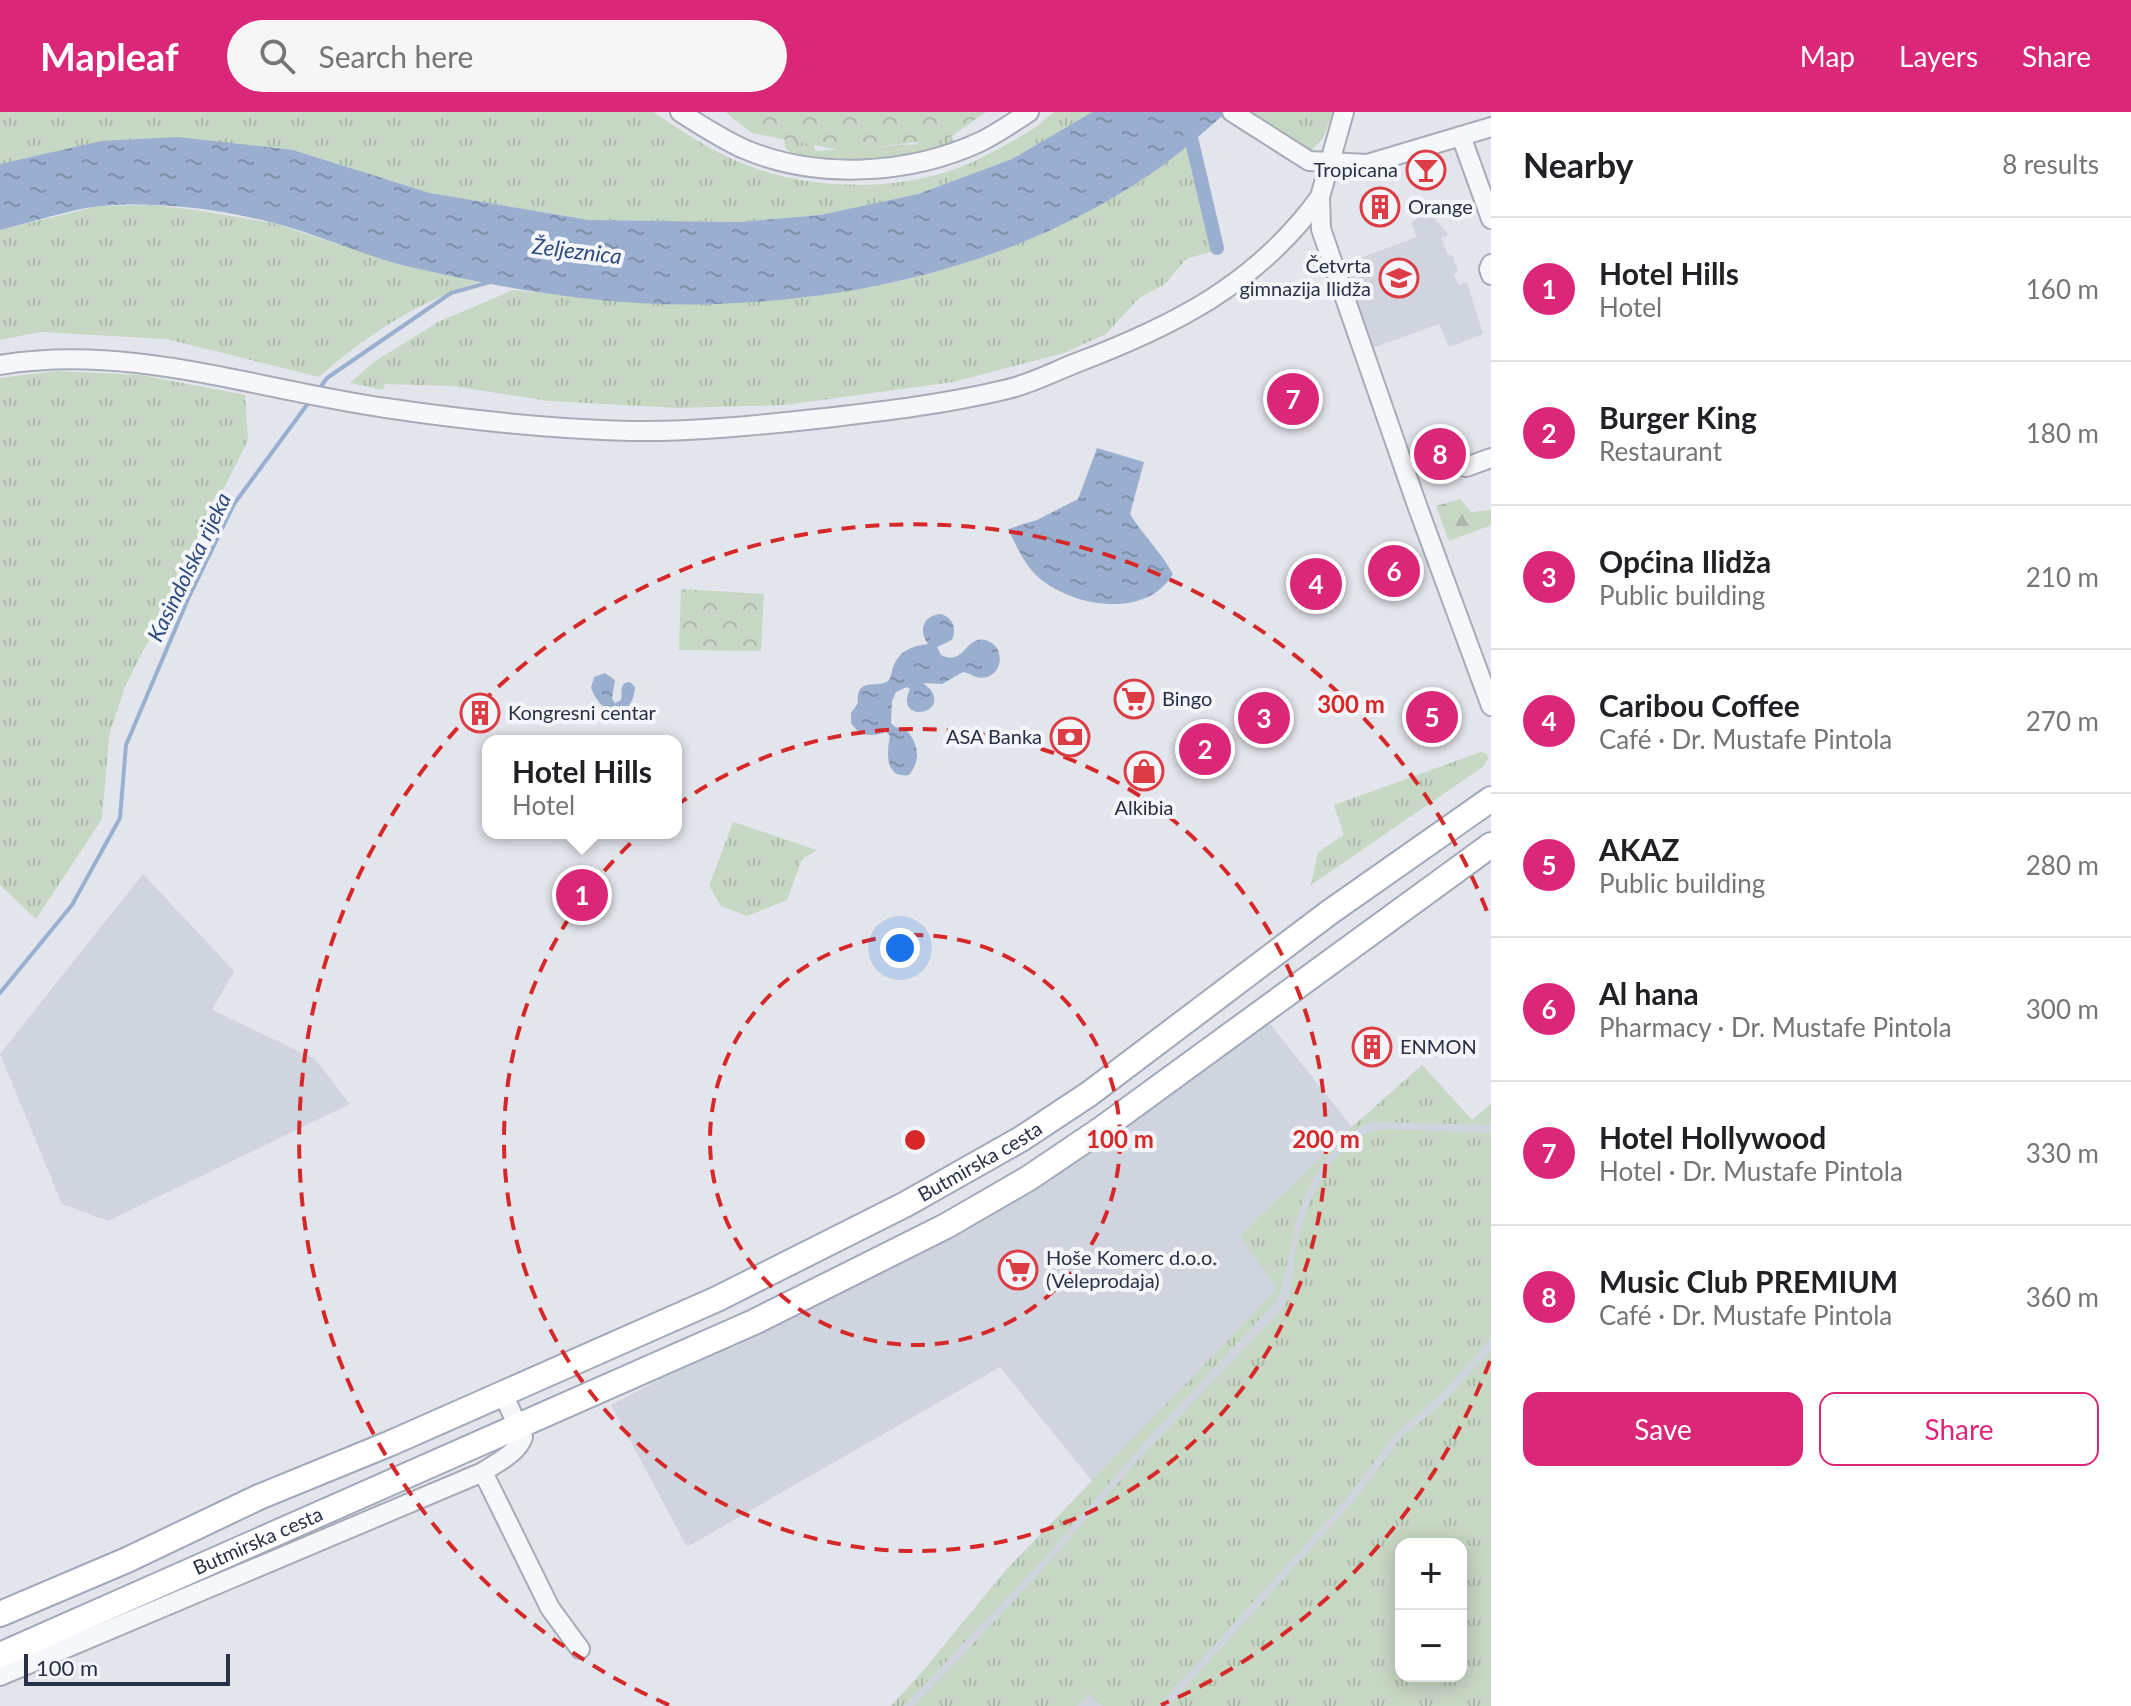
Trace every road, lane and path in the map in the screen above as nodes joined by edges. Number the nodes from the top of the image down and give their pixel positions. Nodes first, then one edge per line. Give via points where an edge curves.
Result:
1 (680, 112) edge
2 (1029, 112) edge
3 (1232, 112) edge
4 (1344, 112) edge
5 (1491, 127) edge
6 (1461, 136) junction
7 (1329, 162) junction
8 (1320, 197) junction
9 (1491, 219) edge
10 (1491, 264) edge
11 (1491, 275) edge
12 (0, 365) edge
13 (1491, 458) edge
14 (1466, 467) dead end
15 (1491, 706) edge
16 (1491, 799) edge
17 (1491, 845) edge
18 (503, 1394) junction
19 (518, 1427) junction
20 (483, 1472) junction
21 (0, 1614) edge
22 (580, 1649) dead end
23 (0, 1655) edge
24 (0, 1676) edge

1 - 2 street via 729,141 772,158 864,169 943,155 982,141
3 - 7 street via 1309,161
4 - 7 street
5 - 6 street
6 - 7 street via 1367,164
6 - 9 street
7 - 8 street
8 - 12 street via 1259,265 1186,315 1132,342 1008,389 933,404 783,423 660,430 527,425 381,408 113,360
8 - 15 street via 1321,229
10 - 11 street
13 - 14 street
16 - 18 main road, Butmirska cesta via 1021,1139 848,1235
17 - 19 main road, Butmirska cesta via 1029,1178 887,1258
18 - 19 street
18 - 21 main road, Butmirska cesta
19 - 20 street, Butmirska cesta via 521,1444
19 - 23 main road, Butmirska cesta
20 - 22 street via 550,1608
20 - 24 street, Butmirska cesta

